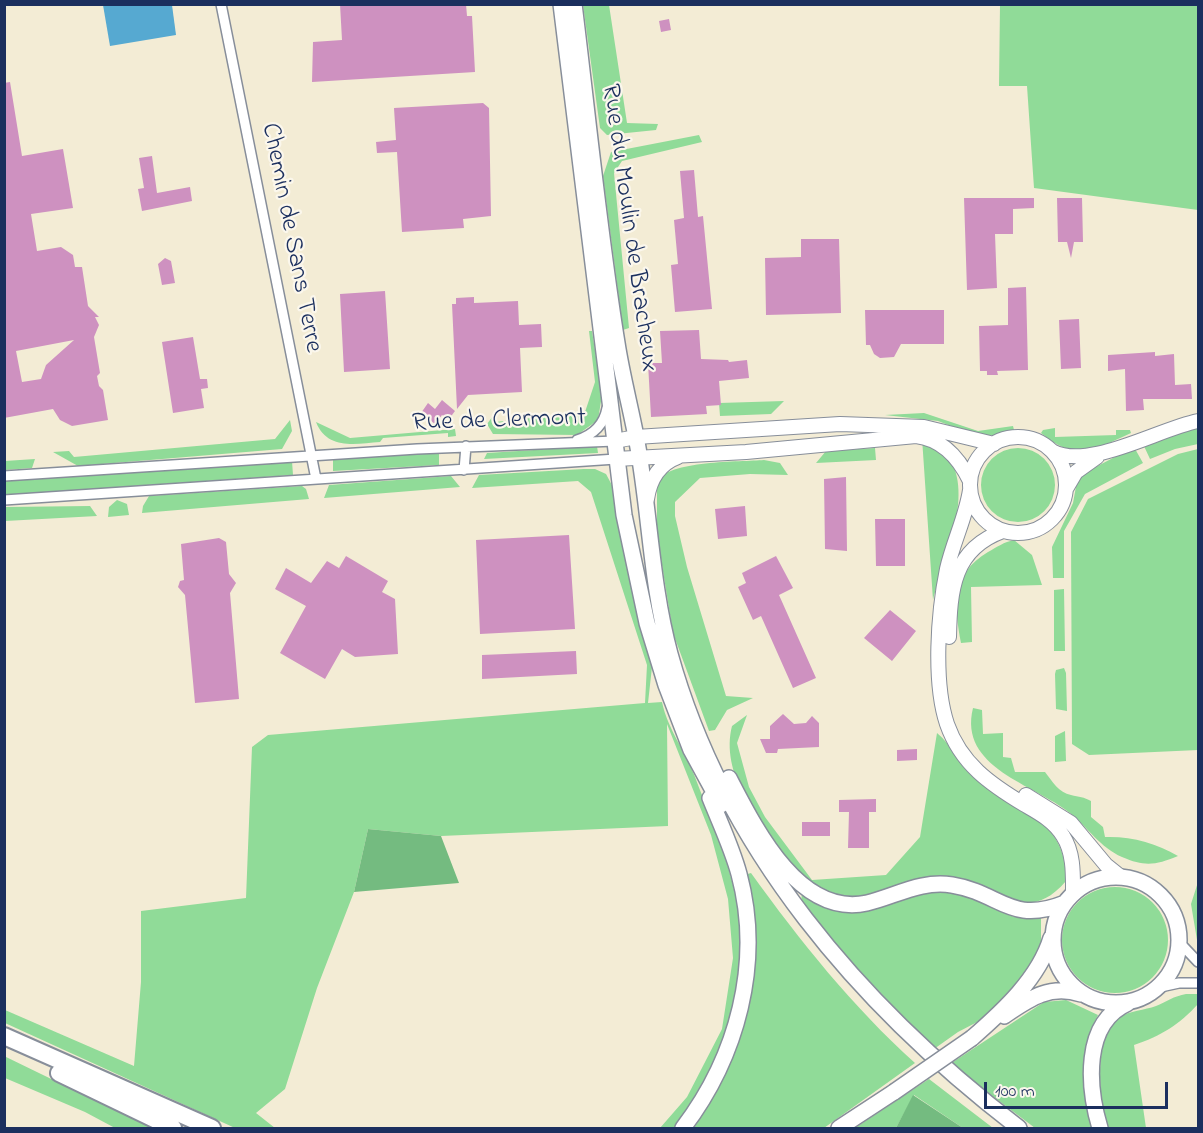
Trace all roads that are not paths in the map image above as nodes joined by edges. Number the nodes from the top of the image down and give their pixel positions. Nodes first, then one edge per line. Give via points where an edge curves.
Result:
1 (221, 4) edge
2 (561, 4) edge
3 (574, 4) edge
4 (609, 385) junction
5 (1198, 421) edge
6 (636, 437) junction
7 (615, 441) junction
8 (566, 442) junction
9 (994, 444) junction
10 (466, 446) junction
11 (1121, 446) junction
12 (1052, 451) junction
13 (684, 455) junction
14 (312, 456) junction
15 (639, 458) junction
16 (616, 459) junction
17 (464, 470) junction
18 (4, 476) edge
19 (316, 480) junction
20 (970, 486) junction
21 (1066, 489) junction
22 (4, 500) edge
23 (646, 510) junction
24 (1003, 531) junction
25 (666, 637) junction
26 (691, 750) junction
27 (1121, 877) junction
28 (1069, 898) junction
29 (1053, 930) junction
30 (1179, 942) junction
31 (1198, 962) edge
32 (1198, 983) edge
33 (1156, 988) junction
34 (1087, 996) junction
35 (1130, 1002) junction
36 (4, 1036) edge
37 (972, 1038) junction
38 (4, 1047) edge
39 (173, 1128) edge
40 (212, 1128) edge
41 (683, 1128) edge
42 (839, 1128) edge
43 (1002, 1128) edge
44 (1019, 1128) edge
45 (1100, 1128) edge

1 - 14 street, Chemin de Sans Terre
2 - 4 main road, Rue du Moulin de Bracheux
3 - 6 main road, Rue du Moulin de Bracheux via 616,335
4 - 7 main road, Rue du Moulin de Bracheux
4 - 8 street via 601,424 586,436
5 - 11 main road
6 - 7 main road, Rue de Clermont
6 - 9 main road, Rue de Clermont via 821,424 940,429
6 - 15 main road, Rue du Moulin de Bracheux
7 - 8 street, Rue de Clermont
7 - 16 main road, Rue du Moulin de Bracheux
8 - 10 street, Rue de Clermont
9 - 12 main road via 1025,437
9 - 20 main road via 979,457
10 - 14 street, Rue de Clermont
10 - 17 street
11 - 12 main road via 1084,458 1065,457
11 - 21 main road via 1082,467
12 - 21 main road via 1064,471
13 - 15 main road, Rue de Clermont
13 - 20 main road, Rue de Clermont via 916,436 932,439 949,450
13 - 23 main road via 656,473
14 - 18 street, Rue de Clermont
14 - 19 street, Chemin de Sans Terre
15 - 16 main road, Rue de Clermont
15 - 23 main road, Rue du Moulin de Bracheux
16 - 17 street, Rue de Clermont
16 - 26 main road, Rue du Moulin de Bracheux via 621,502 647,623
17 - 19 street, Rue de Clermont
19 - 22 street, Rue de Clermont
20 - 24 main road via 981,515
20 - 28 main road via 942,600 940,666 945,717 955,742 974,769 1047,819 1063,835 1072,862
21 - 24 main road via 1058,512 1043,526 1022,533
23 - 25 main road, Rue du Moulin de Bracheux
24 - 27 main road via 972,548 954,585 949,683 956,723 966,744 986,768 1065,818
25 - 28 main road via 707,734 743,804 775,854 812,894 830,902 860,904 916,887 943,884 969,890 1022,912 1040,911
25 - 44 main road via 685,701 709,760 744,826 796,907 891,1019 945,1069
26 - 41 main road via 739,874 747,949 743,996 728,1051 711,1089
26 - 43 main road via 752,859 818,950 909,1049
27 - 28 main road via 1099,879
27 - 30 main road via 1143,883 1163,899 1176,921
28 - 29 main road
29 - 34 main road via 1053,950 1059,969 1071,985
29 - 37 main road via 1047,952 1036,970
30 - 31 street
30 - 33 main road via 1171,970
32 - 33 street
33 - 35 main road
34 - 35 main road via 1111,1003
34 - 37 main road via 1063,990 1039,994
35 - 45 main road via 1108,1016 1094,1047 1094,1100
36 - 40 highway
37 - 42 main road, bridge
38 - 39 highway

